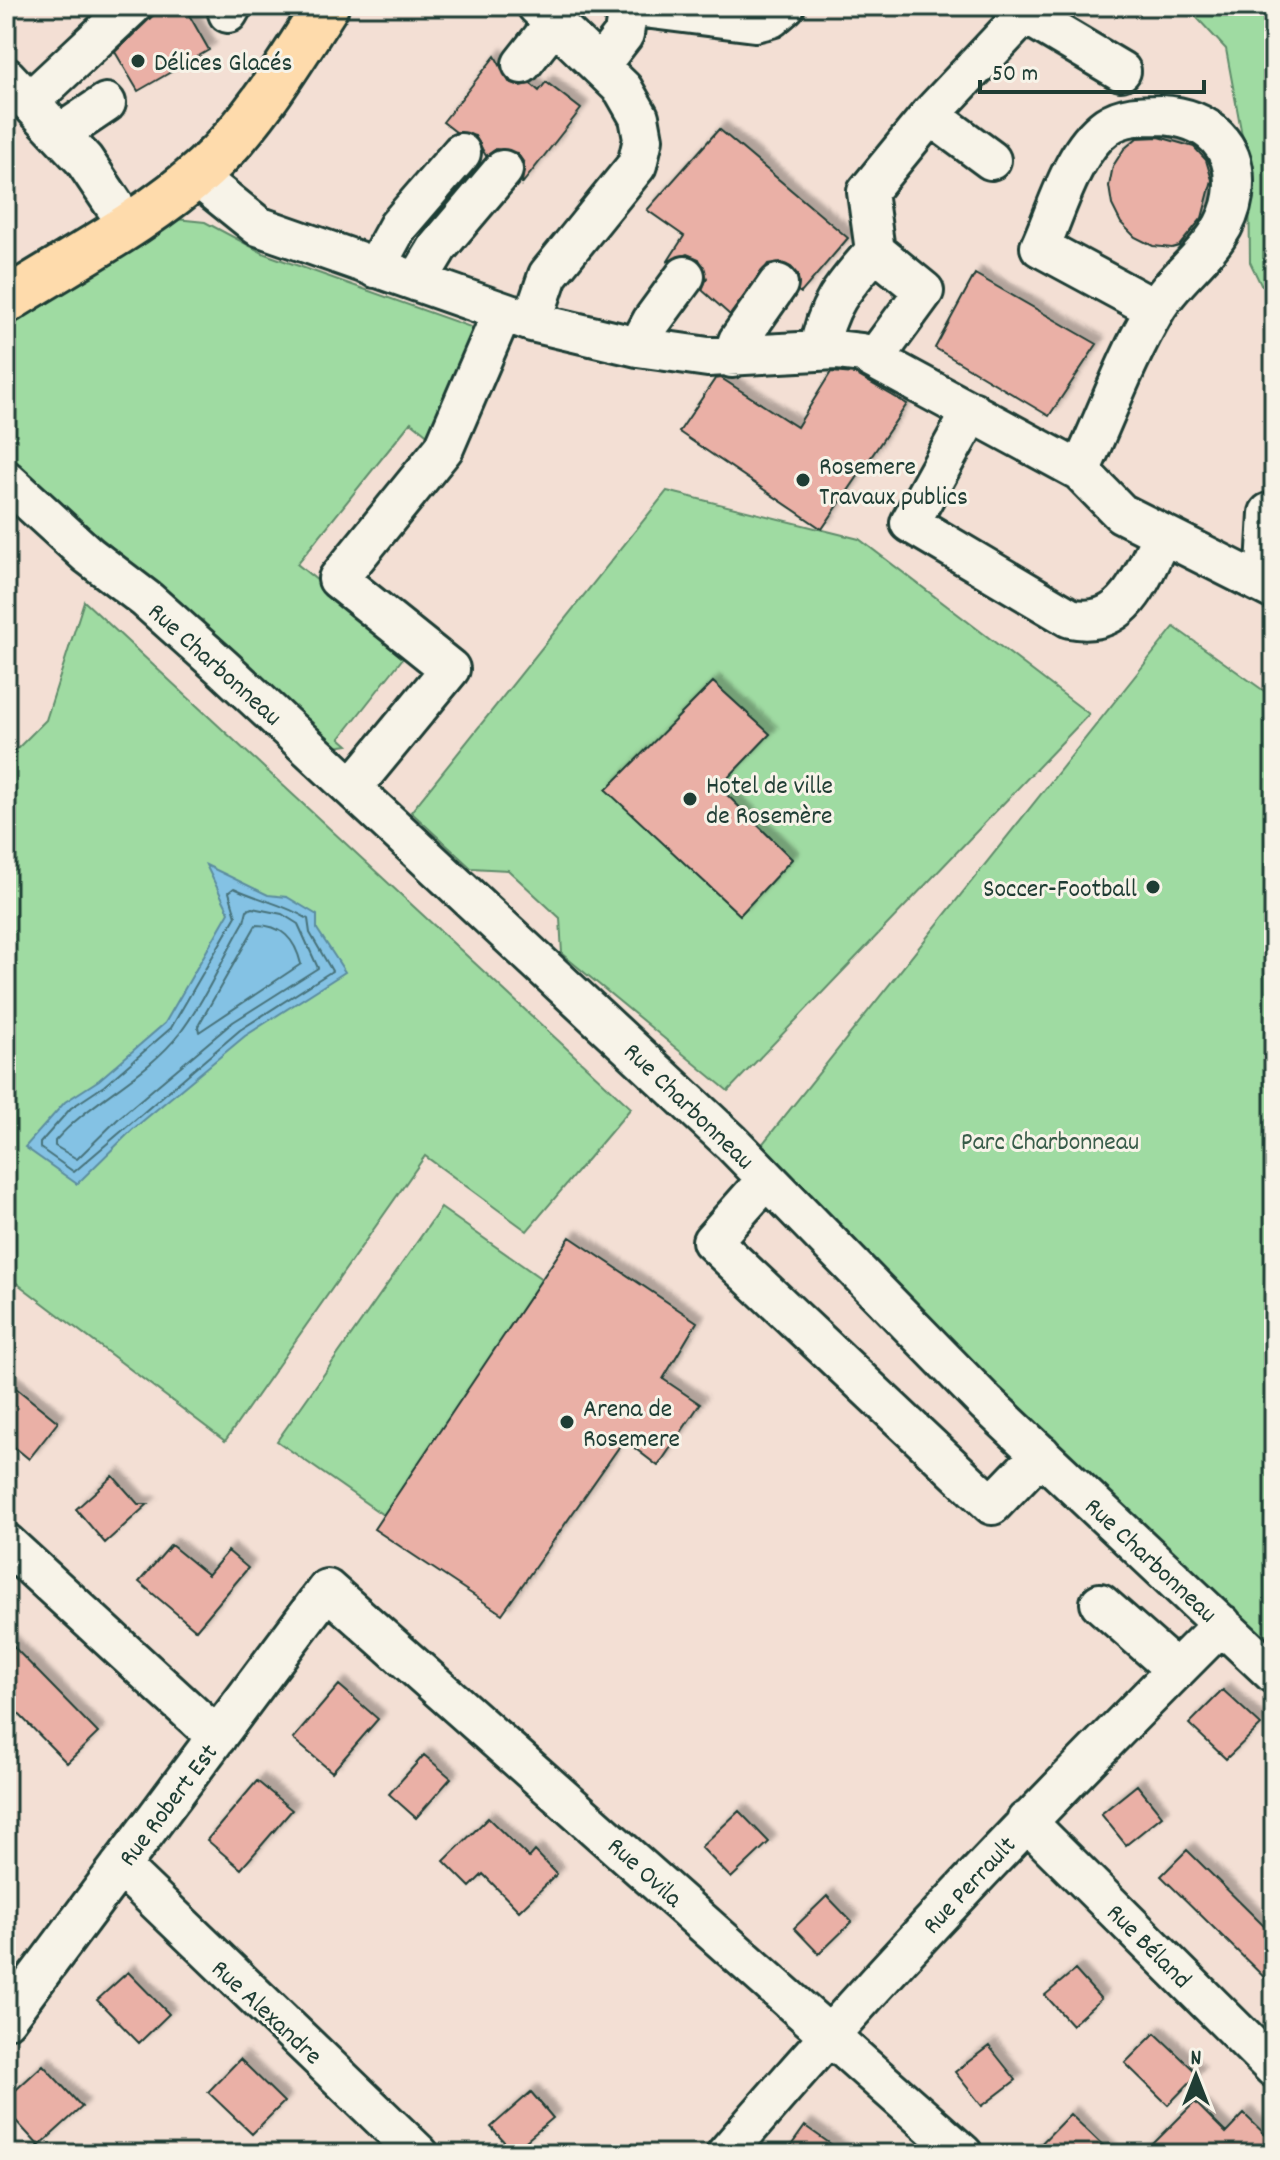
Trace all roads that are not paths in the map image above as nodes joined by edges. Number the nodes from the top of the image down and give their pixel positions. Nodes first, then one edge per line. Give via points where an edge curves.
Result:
1 (132, 6) edge
2 (326, 6) edge
3 (628, 6) edge
4 (785, 6) edge
5 (546, 14) edge
6 (522, 64) dead end
7 (600, 65) junction
8 (1121, 71) dead end
9 (18, 89) edge
10 (106, 103) dead end
11 (930, 115) junction
12 (60, 134) junction
13 (461, 153) dead end
14 (991, 160) dead end
15 (503, 170) dead end
16 (196, 176) junction
17 (127, 224) junction
18 (875, 251) junction
19 (375, 268) junction
20 (685, 276) dead end
21 (417, 282) junction
22 (778, 284) dead end
23 (6, 301) edge
24 (1155, 309) junction
25 (517, 317) junction
26 (638, 347) junction
27 (819, 351) junction
28 (732, 358) junction
29 (875, 358) junction
30 (972, 411) junction
31 (1080, 471) junction
32 (6, 480) edge
33 (1269, 513) dead end
34 (6, 517) edge
35 (1163, 534) junction
36 (88, 555) junction
37 (1270, 587) edge
38 (352, 788) junction
39 (767, 1179) junction
40 (1041, 1454) junction
41 (6, 1543) edge
42 (327, 1589) joint
43 (1100, 1603) dead end
44 (1222, 1624) junction
45 (1176, 1670) junction
46 (1274, 1674) edge
47 (217, 1737) junction
48 (1026, 1821) junction
49 (120, 1866) junction
50 (6, 2019) edge
51 (829, 2034) junction
52 (1274, 2068) edge
53 (419, 2154) edge
54 (726, 2154) edge
55 (963, 2154) edge

1 - 9 street
2 - 16 main road via 255,111
3 - 4 street via 755,22
3 - 7 street via 624,34
5 - 6 street
5 - 7 street
7 - 25 street via 639,117 641,158
8 - 11 street via 1025,14
9 - 12 street
10 - 12 street
11 - 14 street
11 - 18 street via 867,192
12 - 17 street via 99,179
13 - 19 street via 398,226
15 - 21 street via 438,247
16 - 17 main road
16 - 19 street via 258,226
17 - 23 main road
18 - 27 street via 833,301
18 - 29 street via 924,291
19 - 21 street
20 - 26 street
21 - 25 street
22 - 28 street
24 - 24 street via 1215,240 1226,221 1234,181 1229,152 1212,131 1183,116 1134,115 1108,125 1085,150 1040,247
24 - 31 street
25 - 26 street
25 - 38 street via 444,448 338,579 450,669
26 - 28 street
27 - 28 street
27 - 29 street
29 - 30 street
30 - 31 street
30 - 35 street via 910,523 1070,618 1091,621 1123,607
31 - 35 street via 1121,513
32 - 36 street, Rue Charbonneau
33 - 37 street
34 - 36 street, Rue Charbonneau
35 - 37 street
36 - 38 street, Rue Charbonneau via 147,600
38 - 39 street, Rue Charbonneau
39 - 40 street, Rue Charbonneau
39 - 40 street via 712,1241 992,1505
40 - 44 street, Rue Charbonneau
41 - 47 street
42 - 47 street, Rue Robert Est
42 - 51 street, Rue Ovila
43 - 45 street
44 - 45 street, Rue Perrault
44 - 46 street, Rue Charbonneau
45 - 48 street, Rue Perrault
47 - 49 street, Rue Robert Est
48 - 51 street, Rue Perrault
48 - 52 street, Rue Béland
49 - 50 street, Rue Robert Est
49 - 53 street, Rue Alexandre
51 - 54 street, Rue Perrault
51 - 55 street, Rue Ovila

